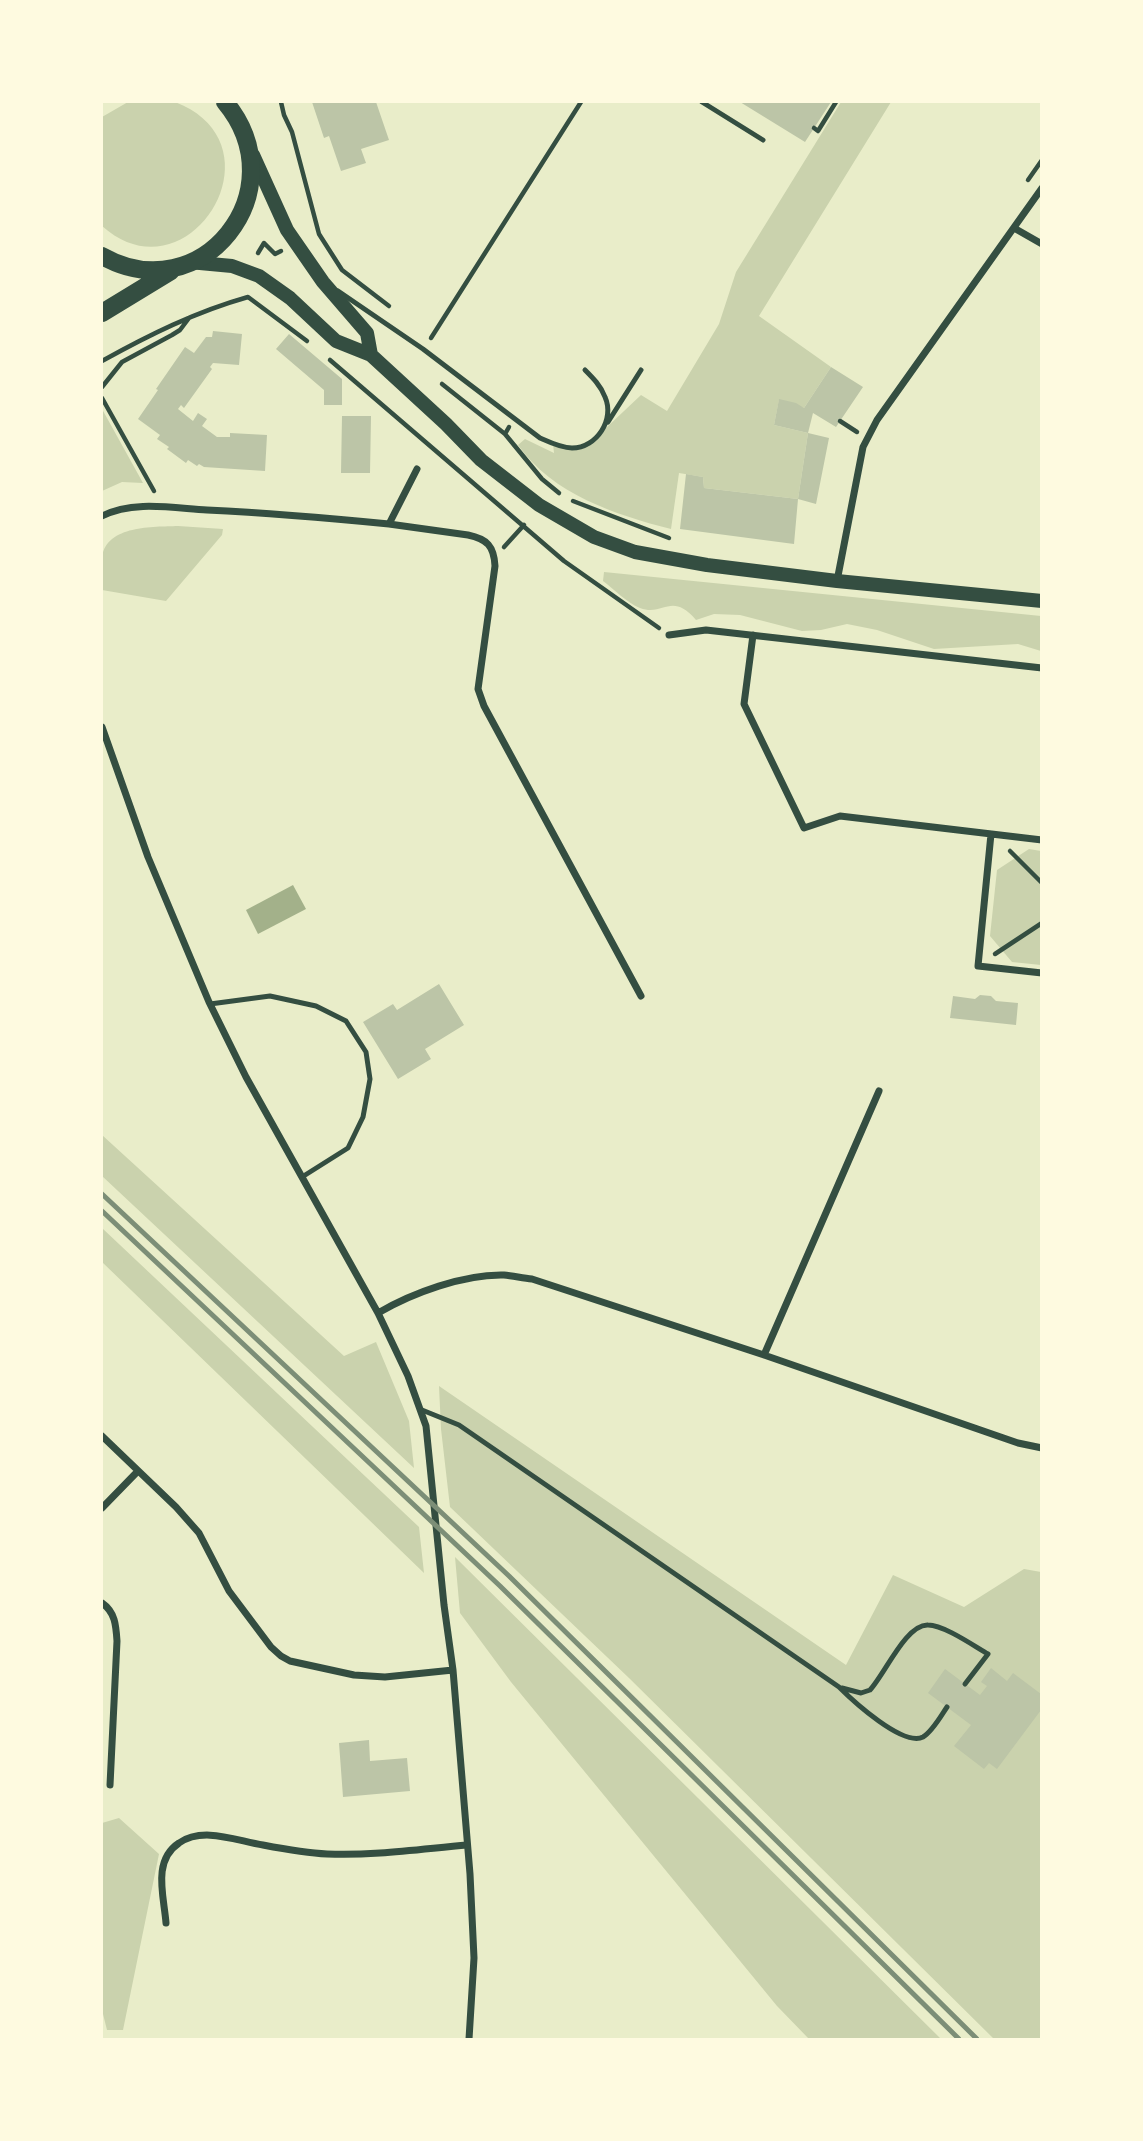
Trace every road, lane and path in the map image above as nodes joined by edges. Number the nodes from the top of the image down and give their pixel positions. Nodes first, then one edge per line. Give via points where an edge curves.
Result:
1 (225, 102) edge
2 (238, 102) edge
3 (281, 102) edge
4 (581, 102) edge
5 (702, 102) edge
6 (836, 102) edge
7 (243, 128) junction
8 (814, 128) dead end
9 (763, 140) dead end
10 (249, 148) junction
11 (1041, 188) edge
12 (1014, 228) junction
13 (1041, 244) edge
14 (284, 250) dead end
15 (258, 253) dead end
16 (102, 256) edge
17 (184, 264) junction
18 (323, 282) junction
19 (102, 313) edge
20 (397, 313) dead end
21 (189, 317) junction
22 (431, 338) dead end
23 (309, 343) dead end
24 (371, 355) junction
25 (329, 359) dead end
26 (102, 361) edge
27 (585, 370) dead end
28 (641, 370) dead end
29 (439, 381) dead end
30 (102, 387) edge
31 (102, 398) edge
32 (840, 421) dead end
33 (509, 428) dead end
34 (858, 432) dead end
35 (505, 434) junction
36 (601, 434) junction
37 (417, 469) dead end
38 (162, 508) junction
39 (102, 516) edge
40 (389, 524) junction
41 (525, 524) junction
42 (670, 538) dead end
43 (507, 546) dead end
44 (837, 582) junction
45 (1041, 601) edge
46 (669, 635) joint
47 (753, 635) junction
48 (1041, 668) edge
49 (102, 727) edge
50 (991, 834) junction
51 (1041, 840) edge
52 (1041, 883) edge
53 (1041, 923) edge
54 (978, 966) junction
55 (1041, 973) edge
56 (641, 996) dead end
57 (210, 1004) junction
58 (879, 1090) dead end
59 (302, 1177) junction
60 (378, 1313) junction
61 (764, 1355) junction
62 (422, 1410) junction
63 (102, 1436) edge
64 (1041, 1448) edge
65 (138, 1471) junction
66 (102, 1508) edge
67 (102, 1603) edge
68 (453, 1670) junction
69 (965, 1684) dead end
70 (839, 1687) junction
71 (947, 1707) dead end
72 (110, 1785) dead end
73 (467, 1845) junction
74 (166, 1923) dead end
75 (469, 2039) edge

1 - 7 main road
2 - 7 main road
3 - 20 path via 319,234 341,271
4 - 22 path
5 - 9 lane
6 - 8 path via 818,131
7 - 10 main road
10 - 17 main road via 250,189 238,220 222,241
10 - 18 main road via 287,230
11 - 12 street
12 - 13 street
12 - 44 street via 877,420 863,447
14 - 15 path via 275,254 264,243
16 - 17 main road via 140,268
17 - 19 main road
17 - 24 main road via 247,270 290,298 336,341
18 - 24 main road via 367,333
18 - 36 lane via 423,349 540,438 572,448 589,444
21 - 23 path via 248,297
21 - 26 path
21 - 30 path via 180,330 122,362
24 - 44 main road via 481,460 539,505 594,537 673,560
25 - 41 path
27 - 36 lane via 607,399 608,416
28 - 36 lane
29 - 35 path
31 - 38 path
32 - 34 path
33 - 35 path
35 - 42 path via 567,499
37 - 40 street
38 - 39 street via 120,509
38 - 40 street
40 - 56 street via 468,535 490,544 495,566 478,689
41 - 43 path
41 - 46 path via 564,561
44 - 45 main road
46 - 47 street via 706,630
47 - 48 street
47 - 50 street via 744,704 804,828 840,816
49 - 57 street via 148,857
50 - 51 street
50 - 52 path
50 - 54 street
53 - 54 path
54 - 55 street
57 - 59 street
57 - 59 lane via 271,996 316,1006 346,1021 366,1052 370,1079 363,1117 348,1148
58 - 61 street
59 - 60 street
60 - 61 street via 447,1285 505,1275 568,1290
60 - 62 street
61 - 64 street
62 - 68 street
62 - 70 lane via 459,1425
63 - 65 street
65 - 66 street
65 - 68 street via 199,1533 229,1591 281,1656 354,1675 384,1677
67 - 72 street via 116,1622 117,1641
68 - 73 street
69 - 70 lane via 988,1654 928,1625 908,1635 870,1689 861,1693
70 - 71 lane via 903,1737 914,1740 925,1737
73 - 74 street via 329,1854 207,1835 192,1837 168,1854 162,1867
73 - 75 street via 474,1958

